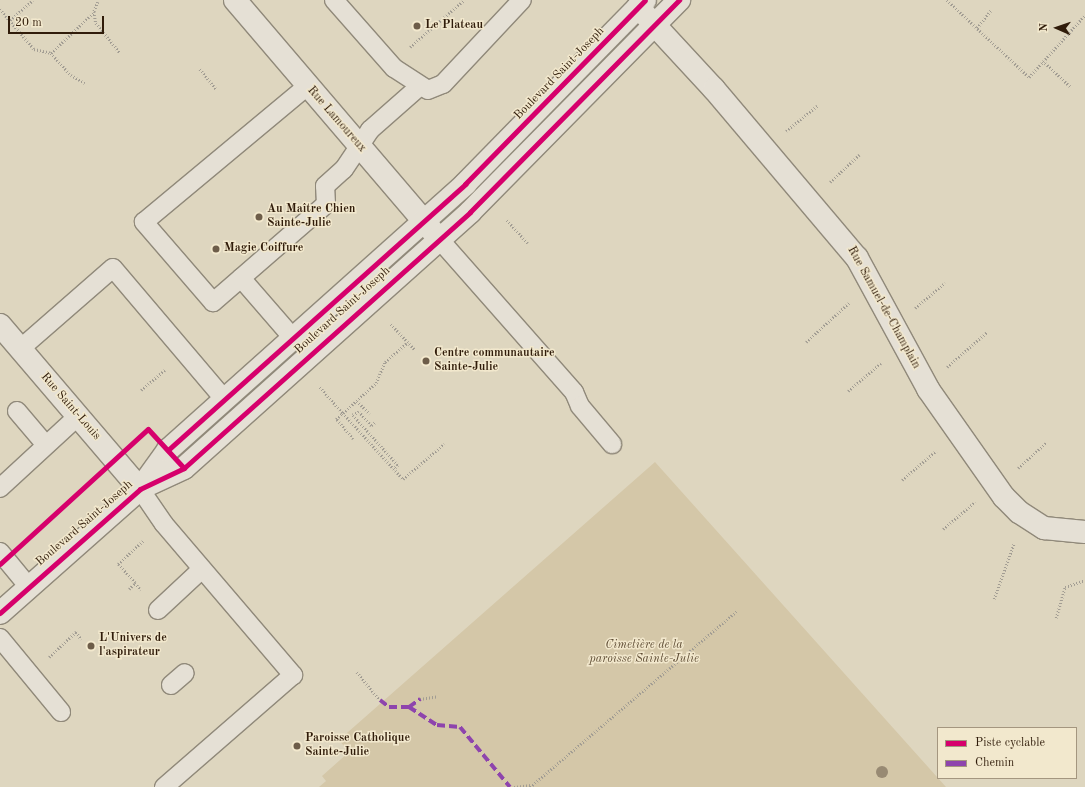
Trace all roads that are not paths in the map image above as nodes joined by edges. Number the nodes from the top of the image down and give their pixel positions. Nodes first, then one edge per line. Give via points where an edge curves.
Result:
1 (234, 0) edge
2 (334, 0) edge
3 (522, 0) edge
4 (679, 0) edge
5 (638, 2) edge
6 (655, 26) junction
7 (307, 86) junction
8 (419, 87) junction
9 (359, 147) junction
10 (423, 222) junction
11 (439, 239) junction
12 (241, 278) junction
13 (0, 324) edge
14 (293, 338) junction
15 (20, 349) junction
16 (224, 399) junction
17 (16, 411) dead end
18 (77, 417) junction
19 (45, 444) junction
20 (612, 444) dead end
21 (0, 488) edge
22 (140, 488) junction
23 (1085, 532) edge
24 (0, 552) edge
25 (202, 568) junction
26 (29, 587) junction
27 (158, 610) dead end
28 (0, 613) edge
29 (0, 638) edge
30 (185, 673) dead end
31 (171, 685) dead end
32 (61, 712) dead end
33 (164, 787) edge

1 - 7 street, Rue Lamoureux
2 - 8 lane via 394,68
3 - 8 lane via 443,84 428,90
4 - 6 street, Boulevard Saint-Joseph
5 - 6 street, Rue Samuel-de-Champlain
5 - 10 street, Boulevard Saint-Joseph via 503,147
6 - 11 street, Boulevard Saint-Joseph via 506,178
6 - 23 street, Rue Samuel-de-Champlain via 714,89 843,239 875,290 928,389 960,438 1004,496 1028,518 1057,531
7 - 9 street, Rue Lamoureux
7 - 12 lane via 144,222 213,302
8 - 9 lane via 370,130
9 - 10 street, Rue Lamoureux
9 - 12 lane via 344,168 325,186 326,204
10 - 11 street, Rue Lamoureux
10 - 14 street, Boulevard Saint-Joseph
11 - 20 lane via 574,392 580,406
11 - 22 street, Boulevard Saint-Joseph via 184,468
12 - 14 lane
13 - 15 street, Rue Saint-Louis
14 - 16 street, Boulevard Saint-Joseph
15 - 16 lane via 113,268
15 - 18 street, Rue Saint-Louis
16 - 22 street, Boulevard Saint-Joseph via 168,450
17 - 19 lane
18 - 19 lane
18 - 22 street, Rue Saint-Louis
19 - 21 lane via 38,456
22 - 25 lane via 164,524
22 - 26 street, Boulevard Saint-Joseph
24 - 26 lane
25 - 27 lane
25 - 33 lane via 293,675
26 - 28 street, Boulevard Saint-Joseph
29 - 32 lane
30 - 31 lane

